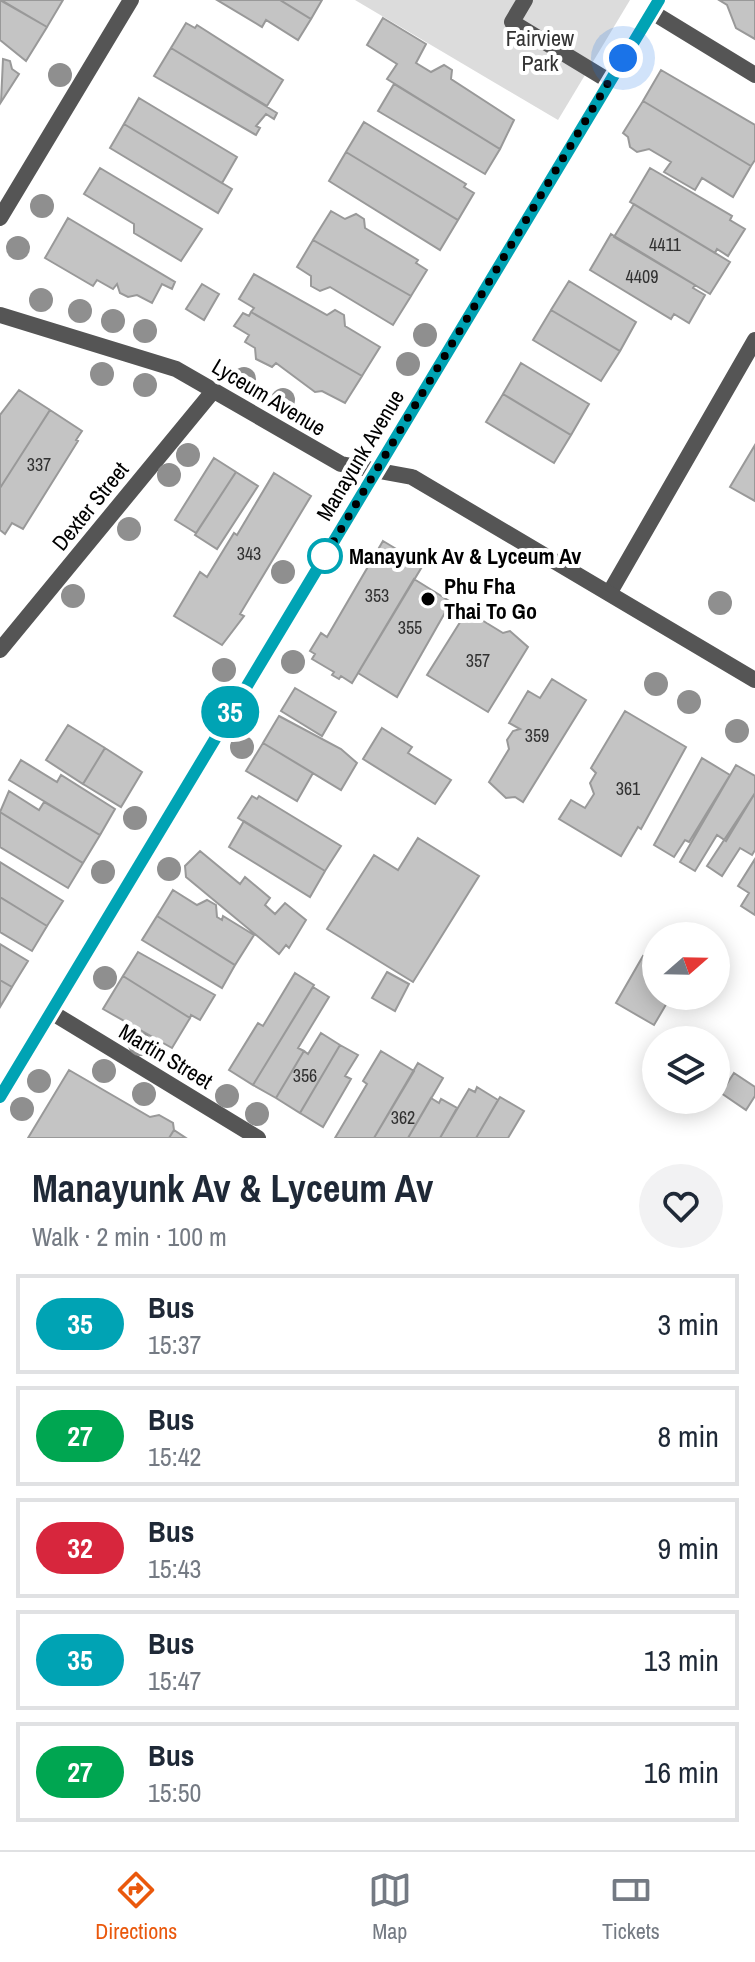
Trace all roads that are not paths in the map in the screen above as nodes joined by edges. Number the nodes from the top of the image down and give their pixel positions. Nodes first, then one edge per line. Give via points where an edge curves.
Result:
1 (131, 0) edge
2 (525, 0) edge
3 (655, 6) edge
4 (755, 75) edge
5 (609, 81) junction
6 (0, 218) edge
7 (0, 315) edge
8 (755, 340) edge
9 (214, 390) junction
10 (375, 472) junction
11 (610, 592) junction
12 (0, 650) edge
13 (755, 680) edge
14 (51, 1012) junction
15 (0, 1097) edge
16 (258, 1138) edge

1 - 6 street
2 - 5 street via 512,22
3 - 4 street
3 - 5 street, Manayunk Avenue
5 - 10 street, Manayunk Avenue
7 - 9 street, Lyceum Avenue via 154,362
8 - 11 street
9 - 10 street, Lyceum Avenue via 325,456
9 - 12 street, Dexter Street
10 - 11 street, Lyceum Avenue via 412,477
10 - 14 street, Manayunk Avenue
11 - 13 street, Lyceum Avenue
14 - 15 street, Manayunk Avenue
14 - 16 street, Martin Street

